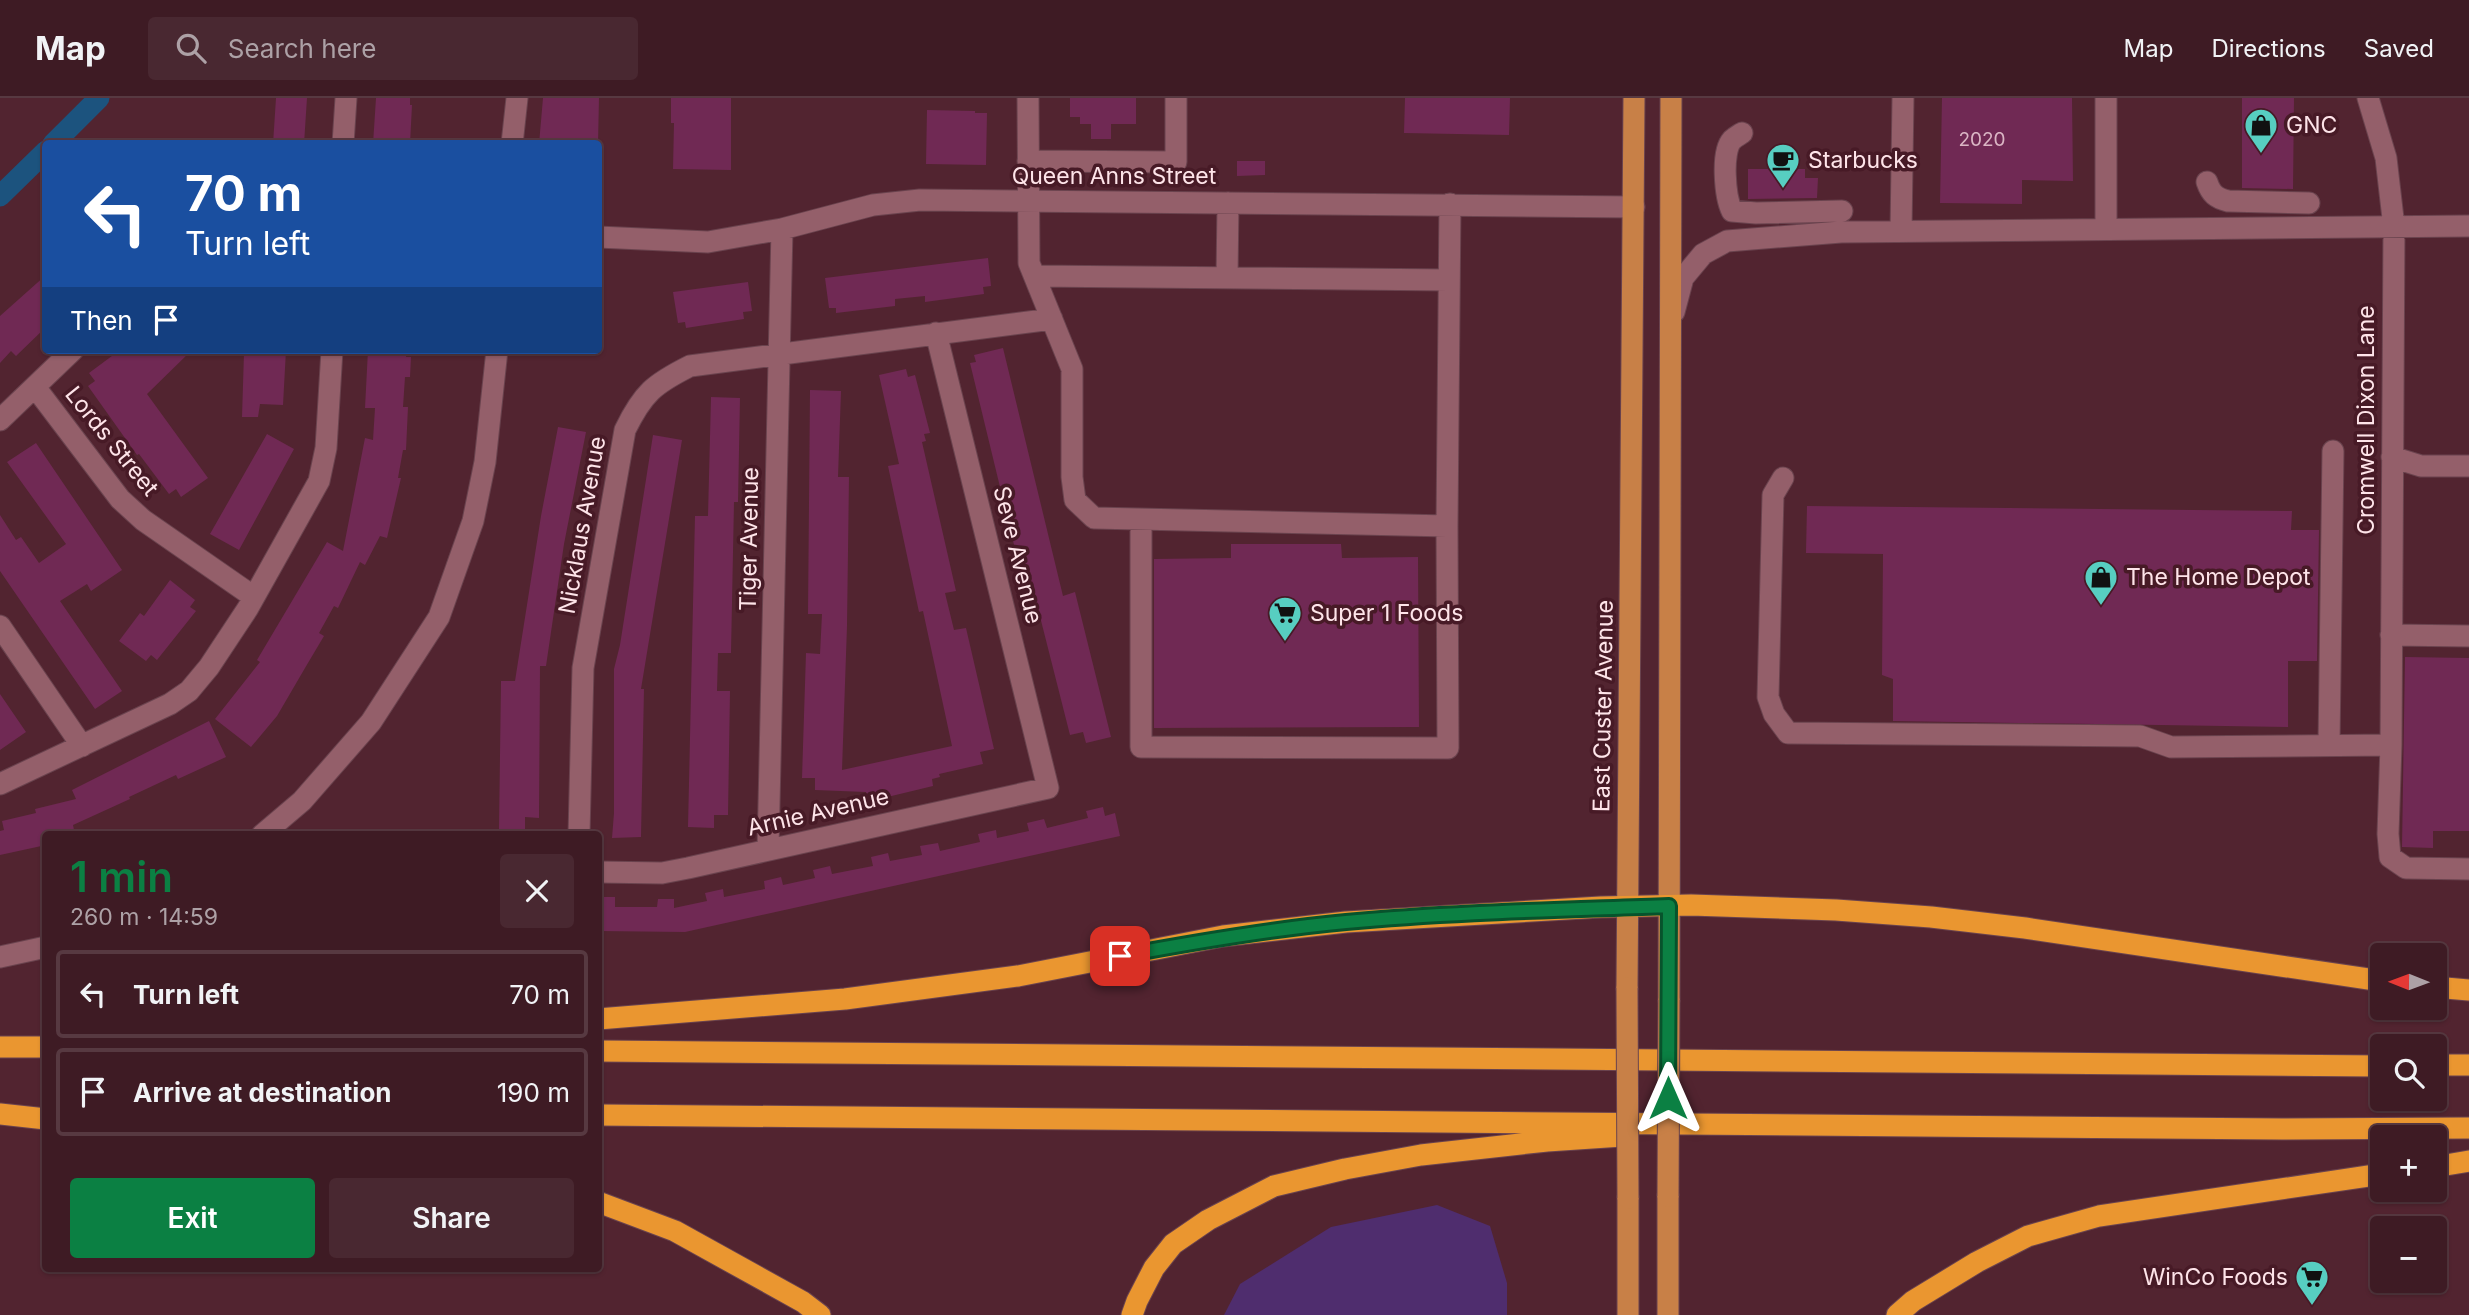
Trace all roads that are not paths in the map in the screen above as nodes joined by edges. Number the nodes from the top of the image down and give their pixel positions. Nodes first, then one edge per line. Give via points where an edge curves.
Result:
1 (346, 98) edge
2 (1028, 98) edge
3 (1176, 98) edge
4 (1634, 98) edge
5 (1671, 98) edge
6 (1903, 98) edge
7 (2106, 98) edge
8 (2368, 98) edge
9 (515, 100) edge
10 (1742, 133) dead end
11 (343, 140) edge
12 (512, 140) edge
13 (1028, 161) junction
14 (2207, 182) dead end
15 (1027, 202) junction
16 (1228, 203) junction
17 (2309, 203) dead end
18 (1450, 204) junction
19 (1634, 207) junction
20 (1842, 211) dead end
21 (2469, 226) edge
22 (2394, 227) junction
23 (782, 229) junction
24 (2106, 229) junction
25 (1901, 232) junction
26 (602, 237) edge
27 (1035, 276) junction
28 (1227, 278) junction
29 (1449, 280) junction
30 (1052, 319) junction
31 (1670, 328) junction
32 (936, 333) junction
33 (780, 353) junction
34 (69, 354) edge
35 (331, 354) edge
36 (497, 354) edge
37 (35, 387) junction
38 (0, 420) edge
39 (2333, 451) dead end
40 (2392, 457) junction
41 (2469, 466) edge
42 (1783, 478) dead end
43 (1141, 520) junction
44 (1447, 526) junction
45 (254, 597) junction
46 (0, 626) edge
47 (2391, 635) junction
48 (2469, 636) edge
49 (2329, 745) junction
50 (2391, 745) junction
51 (82, 746) junction
52 (0, 784) edge
53 (1048, 788) joint
54 (267, 831) edge
55 (579, 831) edge
56 (768, 849) junction
57 (2469, 869) edge
58 (602, 872) edge
59 (1669, 906) junction
60 (1628, 908) junction
61 (42, 948) edge
62 (0, 957) edge
63 (2370, 979) edge
64 (2447, 988) edge
65 (2469, 990) edge
66 (602, 1019) edge
67 (0, 1047) edge
68 (42, 1047) edge
69 (602, 1051) edge
70 (2447, 1065) edge
71 (2469, 1065) edge
72 (2370, 1066) edge
73 (42, 1110) edge
74 (0, 1112) edge
75 (602, 1115) edge
76 (42, 1118) edge
77 (1786, 1125) junction
78 (2469, 1128) edge
79 (2469, 1161) edge
80 (2447, 1165) edge
81 (2370, 1176) edge
82 (602, 1204) edge
83 (820, 1315) edge
84 (1132, 1315) edge
85 (1628, 1315) edge
86 (1668, 1315) edge
87 (1897, 1315) edge

1 - 11 street
2 - 13 street
3 - 13 street via 1176,162
4 - 19 main road, East Custer Avenue
5 - 31 main road
6 - 25 street
7 - 24 street
8 - 22 street, Cromwell Dixon Lane via 2386,158
9 - 12 street
10 - 20 street via 1727,151 1726,199 1732,211
13 - 15 street
14 - 17 street via 2218,199
15 - 16 street, Queen Anns Street
15 - 23 street, Queen Anns Street via 920,200 873,205
15 - 27 street via 1029,263
16 - 18 street, Queen Anns Street
16 - 28 street
18 - 19 street, Queen Anns Street
18 - 29 street
19 - 60 main road, East Custer Avenue
21 - 22 street
22 - 24 street
22 - 40 street, Cromwell Dixon Lane
23 - 26 street, Queen Anns Street via 708,242
23 - 33 street, Tiger Avenue
24 - 25 street
25 - 31 street via 1727,241 1703,254 1683,278
27 - 28 street
27 - 30 street
28 - 29 street
29 - 44 street
30 - 32 street, Nicklaus Avenue
30 - 43 street via 1072,369 1075,500 1094,518
31 - 59 main road
32 - 33 street, Nicklaus Avenue
32 - 53 street, Seve Avenue
33 - 55 street, Nicklaus Avenue via 690,366 660,381 636,407 625,430 583,668
33 - 56 street, Tiger Avenue
34 - 37 street
35 - 45 street via 326,449 319,481
36 - 54 street via 485,462 473,521 439,617 371,722 302,802
37 - 38 street
37 - 45 street, Lords Street via 120,499
39 - 49 street
40 - 41 street via 2421,466
40 - 47 street, Cromwell Dixon Lane
42 - 49 street via 1773,495 1768,697 1787,733 2140,736 2171,747
43 - 44 street
43 - 44 street via 1141,747 1448,748
45 - 51 street via 189,691
46 - 51 street
47 - 48 street
47 - 50 street, Cromwell Dixon Lane
49 - 50 street
50 - 57 street, Cromwell Dixon Lane via 2390,857 2406,868
51 - 52 street
53 - 56 street, Arnie Avenue
56 - 58 street, Arnie Avenue via 662,873
59 - 60 highway
59 - 63 highway via 1931,917
59 - 86 main road, bridge
60 - 66 highway via 1346,922 1223,936 1018,976 845,999
60 - 85 main road, East Custer Avenue, bridge
61 - 62 street
64 - 65 highway
67 - 68 highway
69 - 72 highway
70 - 71 highway
73 - 74 highway
74 - 76 highway
75 - 77 highway
77 - 78 highway
77 - 84 highway via 1421,1156 1275,1186 1208,1220 1174,1244 1154,1268
79 - 80 highway
81 - 87 highway via 2099,1216 2040,1233 1977,1262
82 - 83 highway via 675,1231

